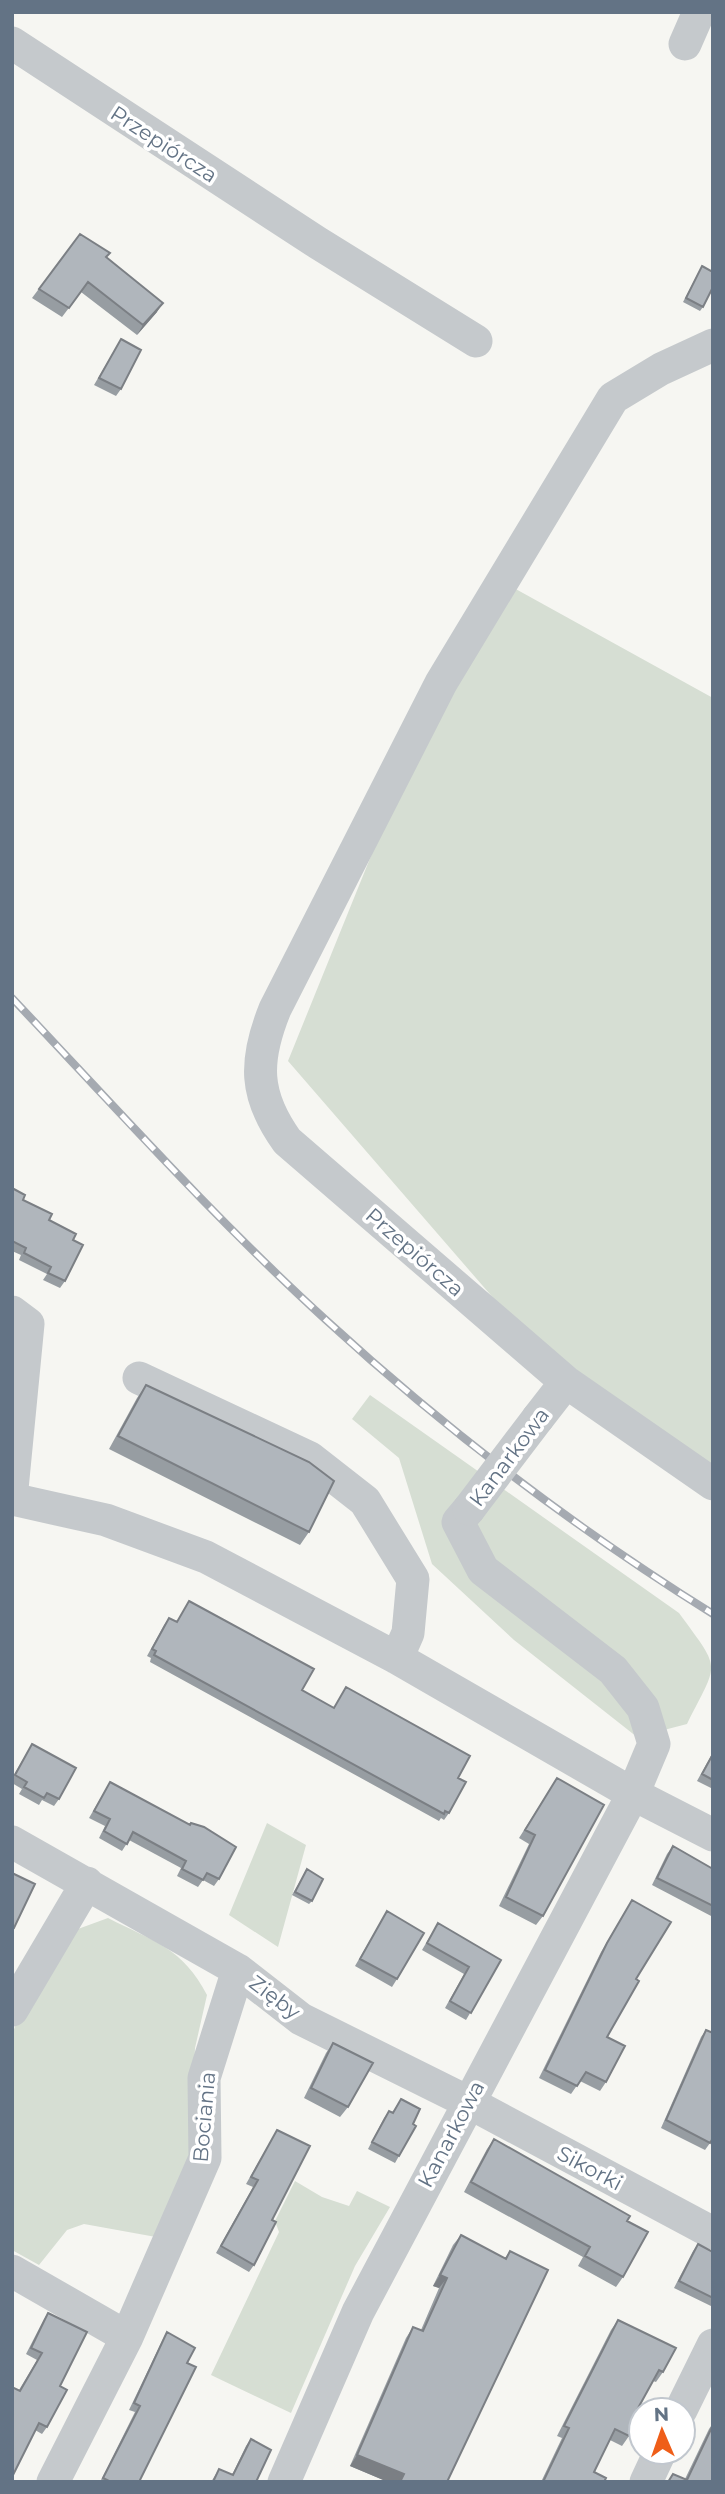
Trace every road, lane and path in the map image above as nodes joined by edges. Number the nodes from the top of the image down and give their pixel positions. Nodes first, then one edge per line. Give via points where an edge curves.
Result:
1 (699, 12) edge
2 (12, 43) edge
3 (685, 44) dead end
4 (476, 341) dead end
5 (713, 345) edge
6 (12, 1312) edge
7 (139, 1378) dead end
8 (566, 1382) junction
9 (713, 1485) edge
10 (12, 1489) edge
11 (12, 1500) edge
12 (397, 1658) junction
13 (633, 1794) junction
14 (713, 1835) edge
15 (12, 1842) edge
16 (87, 1882) junction
17 (239, 1970) junction
18 (12, 2010) edge
19 (468, 2102) junction
20 (713, 2233) edge
21 (12, 2271) edge
22 (127, 2337) junction
23 (713, 2345) edge
24 (688, 2396) edge
25 (653, 2466) edge
26 (53, 2482) edge
27 (284, 2482) edge
28 (646, 2482) edge

1 - 3 street
2 - 4 street, Przepiórcza
5 - 8 street, Przepiórcza via 613,398 441,683 275,1009 260,1061 270,1116 287,1141
6 - 10 street via 27,1324
7 - 12 street via 310,1458 365,1501 413,1579 408,1633
8 - 9 street
8 - 13 street, Kanarkowa, bridge via 458,1522 482,1570 613,1670 643,1708 654,1744
11 - 12 street via 106,1520 206,1557
12 - 13 street
13 - 14 street
13 - 19 street, Kanarkowa
15 - 16 street, Zięby
16 - 17 street, Zięby
16 - 18 street
17 - 19 street, Zięby via 302,2019
17 - 22 street, Bociania via 204,2078 205,2158
19 - 20 street, Sikorki
19 - 27 street, Kanarkowa via 358,2312
21 - 22 street
22 - 26 street, Bociania
23 - 24 street
25 - 28 street

